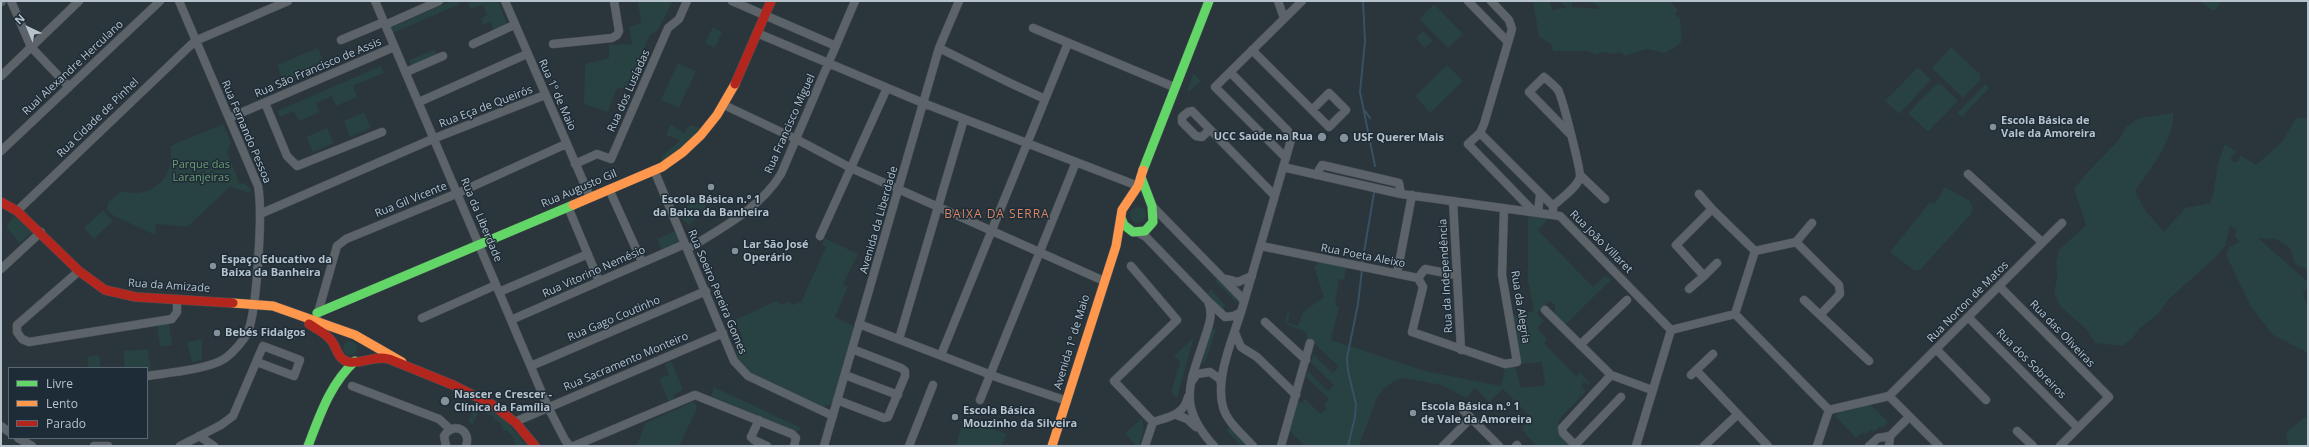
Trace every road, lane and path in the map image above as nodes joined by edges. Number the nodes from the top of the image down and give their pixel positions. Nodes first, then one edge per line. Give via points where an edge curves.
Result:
1 (11, 1) edge
2 (79, 1) edge
3 (160, 1) edge
4 (179, 1) edge
5 (288, 1) edge
6 (375, 1) edge
7 (439, 1) edge
8 (505, 1) edge
9 (614, 1) edge
10 (687, 1) edge
11 (732, 1) edge
12 (771, 1) edge
13 (855, 1) edge
14 (959, 1) edge
15 (1209, 1) edge
16 (1278, 1) edge
17 (1302, 1) edge
18 (1468, 1) edge
19 (1491, 1) edge
20 (765, 16) junction
21 (1284, 18) junction
22 (384, 23) junction
23 (514, 25) junction
24 (1033, 28) dead end
25 (757, 33) junction
26 (342, 40) dead end
27 (195, 41) junction
28 (1508, 42) junction
29 (1068, 43) junction
30 (472, 44) dead end
31 (553, 44) dead end
32 (836, 46) junction
33 (31, 47) junction
34 (394, 47) junction
35 (939, 48) junction
36 (1252, 50) junction
37 (527, 54) junction
38 (443, 56) dead end
39 (829, 64) junction
40 (406, 72) junction
41 (1230, 72) junction
42 (1, 76) edge
43 (1174, 87) junction
44 (69, 88) junction
45 (887, 88) junction
46 (545, 95) junction
47 (1046, 98) junction
48 (419, 102) junction
49 (264, 103) junction
50 (923, 103) junction
51 (724, 105) junction
52 (1312, 110) dead end
53 (229, 118) junction
54 (964, 119) junction
55 (1209, 130) dead end
56 (382, 132) dead end
57 (1480, 133) junction
58 (1570, 134) junction
59 (435, 138) junction
60 (796, 139) junction
61 (1028, 143) junction
62 (566, 144) junction
63 (1, 151) edge
64 (1286, 158) junction
65 (1076, 162) junction
66 (576, 164) junction
67 (851, 168) junction
68 (1283, 168) junction
69 (654, 170) junction
70 (1968, 174) dead end
71 (1580, 175) junction
72 (1139, 182) junction
73 (609, 189) junction
74 (899, 190) junction
75 (458, 193) junction
76 (1699, 194) dead end
77 (1274, 195) junction
78 (1540, 195) junction
79 (1412, 196) junction
80 (1518, 196) junction
81 (590, 197) junction
82 (1605, 199) dead end
83 (1453, 201) junction
84 (1, 202) edge
85 (1126, 203) junction
86 (1151, 205) junction
87 (568, 207) junction
88 (938, 207) junction
89 (1508, 209) junction
90 (1712, 209) junction
91 (1553, 210) junction
92 (17, 211) junction
93 (1536, 212) junction
94 (260, 214) junction
95 (1121, 218) junction
96 (1812, 223) dead end
97 (2062, 223) dead end
98 (992, 230) junction
99 (41, 232) junction
100 (1135, 232) junction
101 (820, 236) dead end
102 (1796, 242) junction
103 (2042, 242) junction
104 (479, 245) junction
105 (689, 245) junction
106 (1116, 246) junction
107 (1261, 246) junction
108 (1040, 251) junction
109 (1755, 251) junction
110 (588, 254) junction
111 (642, 262) junction
112 (1717, 263) dead end
113 (1130, 266) dead end
114 (1, 269) edge
115 (79, 271) junction
116 (1397, 274) junction
117 (1456, 275) junction
118 (1252, 276) junction
119 (1704, 276) junction
120 (1418, 278) junction
121 (1225, 279) junction
122 (599, 281) junction
123 (1104, 281) junction
124 (1999, 286) junction
125 (498, 288) junction
126 (1689, 289) dead end
127 (706, 291) junction
128 (177, 299) junction
129 (1627, 300) dead end
130 (1804, 300) dead end
131 (1208, 301) junction
132 (1244, 302) junction
133 (254, 303) junction
134 (1546, 310) dead end
135 (1241, 312) junction
136 (294, 314) junction
137 (1734, 314) junction
138 (1820, 315) junction
139 (316, 317) junction
140 (1968, 317) junction
141 (422, 318) dead end
142 (511, 320) junction
143 (1264, 322) dead end
144 (859, 324) junction
145 (1671, 330) junction
146 (1235, 332) junction
147 (723, 333) junction
148 (355, 336) junction
149 (899, 339) junction
150 (1310, 343) dead end
151 (1580, 345) junction
152 (1936, 348) junction
153 (852, 349) junction
154 (1461, 350) junction
155 (1246, 351) junction
156 (337, 352) junction
157 (1713, 354) dead end
158 (941, 355) junction
159 (356, 360) junction
160 (1306, 360) junction
161 (1869, 361) dead end
162 (257, 362) junction
163 (402, 362) junction
164 (1226, 364) junction
165 (531, 366) junction
166 (845, 374) junction
167 (990, 374) junction
168 (1611, 375) junction
169 (148, 376) edge
170 (1192, 381) junction
171 (933, 384) dead end
172 (1221, 384) junction
173 (352, 386) dead end
174 (1190, 390) junction
175 (1652, 390) junction
176 (898, 395) junction
177 (1296, 395) junction
178 (1889, 396) junction
179 (1621, 397) dead end
180 (326, 400) junction
181 (837, 400) junction
182 (980, 400) dead end
183 (1986, 400) dead end
184 (1067, 401) junction
185 (548, 407) junction
186 (1461, 408) dead end
187 (1829, 410) junction
188 (1738, 414) junction
189 (1176, 415) junction
190 (833, 416) junction
191 (1909, 417) junction
192 (1471, 418) junction
193 (759, 420) junction
194 (517, 421) junction
195 (1153, 422) junction
196 (2078, 428) junction
197 (450, 429) junction
198 (1200, 430) junction
199 (2017, 431) dead end
200 (199, 436) junction
201 (1890, 436) junction
202 (20, 439) edge
203 (32, 446) edge
204 (94, 446) edge
205 (108, 446) edge
206 (180, 446) edge
207 (214, 446) edge
208 (308, 446) edge
209 (445, 446) edge
210 (466, 446) edge
211 (535, 446) edge
212 (570, 446) edge
213 (574, 446) edge
214 (767, 446) edge
215 (794, 446) edge
216 (824, 446) edge
217 (909, 446) edge
218 (1052, 446) edge
219 (1145, 446) edge
220 (1214, 446) edge
221 (1252, 446) edge
222 (1281, 446) edge
223 (1443, 446) edge
224 (1499, 446) edge
225 (1636, 446) edge
226 (1704, 446) edge
227 (1768, 446) edge
228 (1817, 446) edge
229 (1869, 446) edge
230 (1889, 446) edge
231 (1939, 446) edge
232 (2033, 446) edge
233 (2060, 446) edge

1 - 33 street
2 - 33 street
3 - 44 street, Rual Alexandre Herculano
4 - 27 street, Rua Fernando Pessoa
5 - 27 street
6 - 22 street, Rua da Liberdade
7 - 22 street
8 - 23 street, Rua 1º de Maio
9 - 31 street via 618,35 612,38
10 - 66 street, Rua dos Lusíadas via 679,20 668,28 611,159 597,154
11 - 20 street
12 - 20 main road, Rua Augusto Gil
13 - 32 street, Rua Francisco Miguel
14 - 35 street, Avenida da Liberdade
15 - 43 main road, Avenida 1º de Maio
16 - 21 street
17 - 21 street
18 - 28 street
19 - 28 street via 1512,24
20 - 25 main road, Rua Augusto Gil
20 - 32 street
21 - 36 street
22 - 26 street
22 - 34 street, Rua da Liberdade
23 - 30 street
23 - 37 street, Rua 1º de Maio
24 - 29 street
25 - 39 street
25 - 51 main road, Rua Augusto Gil
27 - 53 street, Rua Fernando Pessoa
27 - 92 street, Rua Cidade de Pinhel
28 - 57 street
29 - 43 street
29 - 47 street
32 - 39 street, Rua Francisco Miguel
33 - 42 street
33 - 44 street
34 - 40 street, Rua da Liberdade
34 - 49 street, Rua São Francisco de Assis
35 - 47 street via 1010,84
35 - 50 street, Avenida da Liberdade
36 - 41 street
36 - 52 street
37 - 46 street, Rua 1º de Maio
37 - 48 street
38 - 40 street
39 - 45 street
39 - 60 street, Rua Francisco Miguel
40 - 48 street, Rua da Liberdade
41 - 64 street via 1290,134
41 - 64 street via 1215,87
43 - 72 main road, Avenida 1º de Maio
44 - 63 street, Rual Alexandre Herculano
45 - 50 street
45 - 67 street
46 - 59 street, Rua Eça de Queirós
46 - 62 street, Rua 1º de Maio
47 - 61 street
48 - 59 street, Rua da Liberdade
49 - 53 street, Rua São Francisco de Assis
49 - 56 street via 287,156 297,166
50 - 54 street
50 - 74 street, Avenida da Liberdade
51 - 60 street
51 - 69 main road, Rua Augusto Gil via 694,144 675,160
53 - 94 street, Rua Fernando Pessoa via 258,186
54 - 61 street
54 - 88 street
55 - 77 street
57 - 78 street
57 - 80 street via 1468,144
58 - 58 street via 1558,90 1544,77 1529,92
58 - 71 street
59 - 75 street, Rua da Liberdade
59 - 94 street, Rua Eça de Queirós
60 - 67 street
60 - 105 street, Rua Francisco Miguel via 781,174 766,194 748,211
61 - 65 street
61 - 98 street
62 - 66 street, Rua 1º de Maio
62 - 75 street, Rua Gil Vicente
64 - 68 street
65 - 72 street
65 - 108 street
66 - 81 street, Rua 1º de Maio
67 - 74 street
67 - 101 street
68 - 77 street
68 - 79 street, Rua João Villaret
69 - 73 main road, Rua Augusto Gil
69 - 105 street, Rua Soeiro Pereira Gomes
70 - 103 street
71 - 82 street
71 - 91 street
72 - 85 main road, Avenida 1º de Maio
72 - 86 main road
73 - 81 main road, Rua Augusto Gil
73 - 111 street
74 - 88 street
74 - 144 street, Avenida da Liberdade
75 - 104 street, Rua da Liberdade
75 - 139 street, Rua Gil Vicente via 346,239 336,246
76 - 90 street
77 - 107 street
78 - 91 street
78 - 93 street
79 - 83 street, Rua João Villaret
79 - 116 street
80 - 89 street via 1518,203
80 - 93 street
81 - 87 main road, Rua Augusto Gil
83 - 89 street, Rua João Villaret
83 - 117 street, Rua da Independência
84 - 92 main road, Rua da Amizade
85 - 86 main road via 1138,198
85 - 95 main road, Avenida 1º de Maio
86 - 100 main road via 1155,218 1151,226 1145,231
86 - 121 street
87 - 104 main road, Rua Augusto Gil
87 - 110 street
88 - 98 street
88 - 149 street
89 - 93 street, Rua João Villaret
89 - 154 street, Rua da Alegria via 1502,275 1517,362 1505,364
90 - 109 street
90 - 119 street via 1676,244
91 - 93 street, Rua João Villaret
91 - 145 street, Rua João Villaret
92 - 99 main road, Rua da Amizade
94 - 133 street, Rua Fernando Pessoa
95 - 100 main road via 1124,225
95 - 106 main road, Avenida 1º de Maio
96 - 102 street
97 - 103 street, Rua Norton de Matos
98 - 108 street
98 - 158 street
99 - 114 street
99 - 115 main road, Rua da Amizade
100 - 106 main road
100 - 131 street via 1146,237
102 - 109 street
102 - 138 street via 1839,285 1840,294
103 - 124 street, Rua Norton de Matos
104 - 125 street, Rua da Liberdade
104 - 139 main road, Rua Augusto Gil
105 - 111 street, Rua Vitorino Nemésio
105 - 127 street, Rua Soeiro Pereira Gomes
106 - 123 main road, Avenida 1º de Maio
107 - 116 street, Rua Poeta Aleixo
107 - 118 street
108 - 123 street
108 - 167 street
109 - 137 street
110 - 122 street
110 - 125 street
111 - 122 street, Rua Vitorino Nemésio
112 - 119 street
113 - 195 street via 1177,320 1114,381
115 - 128 main road, Rua da Amizade via 94,284 119,294
115 - 128 street via 17,325 16,332 22,339 28,342 172,319 177,312
116 - 120 street, Rua Poeta Aleixo
117 - 120 street, Rua Poeta Aleixo via 1425,269
117 - 154 street, Rua da Independência
118 - 121 street via 1238,282
118 - 132 street
119 - 126 street
120 - 154 street via 1423,288 1412,332
121 - 132 street via 1240,294
122 - 142 street, Rua Vitorino Nemésio
123 - 184 main road, Avenida 1º de Maio
124 - 140 street, Rua Norton de Matos
124 - 196 street, Rua das Oliveiras via 2109,397
125 - 141 street
125 - 142 street, Rua da Liberdade
127 - 147 street, Rua Soeiro Pereira Gomes
127 - 165 street, Rua Gago Coutinho
128 - 133 main road, Rua da Amizade
129 - 151 street
130 - 138 street
131 - 135 street via 1225,316 1234,316
131 - 170 street via 1210,320
132 - 135 street
133 - 136 main road, Rua da Amizade via 273,306
133 - 169 street, Rua Fernando Pessoa via 248,332 224,360
134 - 151 street
135 - 146 street
136 - 139 main road, Rua da Amizade
136 - 156 main road, Rua da Amizade via 326,335
137 - 145 street
137 - 187 street
138 - 161 street
139 - 148 main road, Rua da Amizade
140 - 152 street, Rua Norton de Matos
140 - 196 street, Rua dos Sobreiros
142 - 165 street, Rua da Liberdade
143 - 160 street
144 - 149 street
144 - 153 street, Avenida da Liberdade
145 - 175 street
146 - 155 street via 1238,344
146 - 164 street
147 - 185 street, Rua Sacramento Monteiro
147 - 190 street, Rua Soeiro Pereira Gomes via 734,361 744,373
148 - 156 main road via 341,338
148 - 159 main road via 364,347
148 - 163 main road, Rua da Amizade
149 - 158 street
150 - 160 street
151 - 168 street
152 - 178 street, Rua Norton de Matos
152 - 183 street
153 - 166 street, Avenida da Liberdade
153 - 176 street via 905,371
155 - 164 street via 1233,355
155 - 177 street via 1257,357
156 - 159 main road, Rua da Amizade via 344,360
156 - 180 main road via 336,366
157 - 188 street via 1693,372
158 - 167 street
159 - 163 main road, Rua da Amizade via 372,356
159 - 180 main road via 342,372
160 - 177 street
162 - 162 street via 294,376 300,360 263,346
162 - 200 street via 233,416
163 - 194 main road, Rua da Amizade via 482,398
164 - 172 street
165 - 185 street, Rua da Liberdade
166 - 176 street
166 - 181 street, Avenida da Liberdade
167 - 182 street
167 - 184 street
168 - 175 street
168 - 179 street via 1562,428 1563,433 1575,445
170 - 172 street via 1198,374 1210,372 1220,378
170 - 174 street
171 - 217 street
172 - 221 street via 1223,408 1230,422
173 - 197 street via 439,419
174 - 189 street via 1184,407
174 - 198 street via 1192,414
175 - 225 street
176 - 181 street via 891,414 886,418
177 - 222 street
178 - 187 street
178 - 191 street
180 - 208 main road
181 - 190 street, Avenida da Liberdade
184 - 218 main road, Avenida 1º de Maio
185 - 194 street, Rua Sacramento Monteiro
185 - 212 street, Rua da Liberdade via 564,440
186 - 192 street
187 - 228 street
188 - 226 street
188 - 227 street
189 - 195 street
189 - 198 street
190 - 216 street, Avenida da Liberdade
191 - 201 street
191 - 231 street
192 - 223 street
192 - 224 street
193 - 213 street via 696,395
193 - 214 street via 751,436
193 - 215 street via 795,436
194 - 211 main road
195 - 219 street
196 - 233 street
197 - 209 street via 444,436
197 - 210 street via 465,432 468,441
198 - 220 street
199 - 232 street
200 - 206 street
200 - 207 street
201 - 229 street via 1878,438
201 - 230 street
202 - 203 street
204 - 205 street

